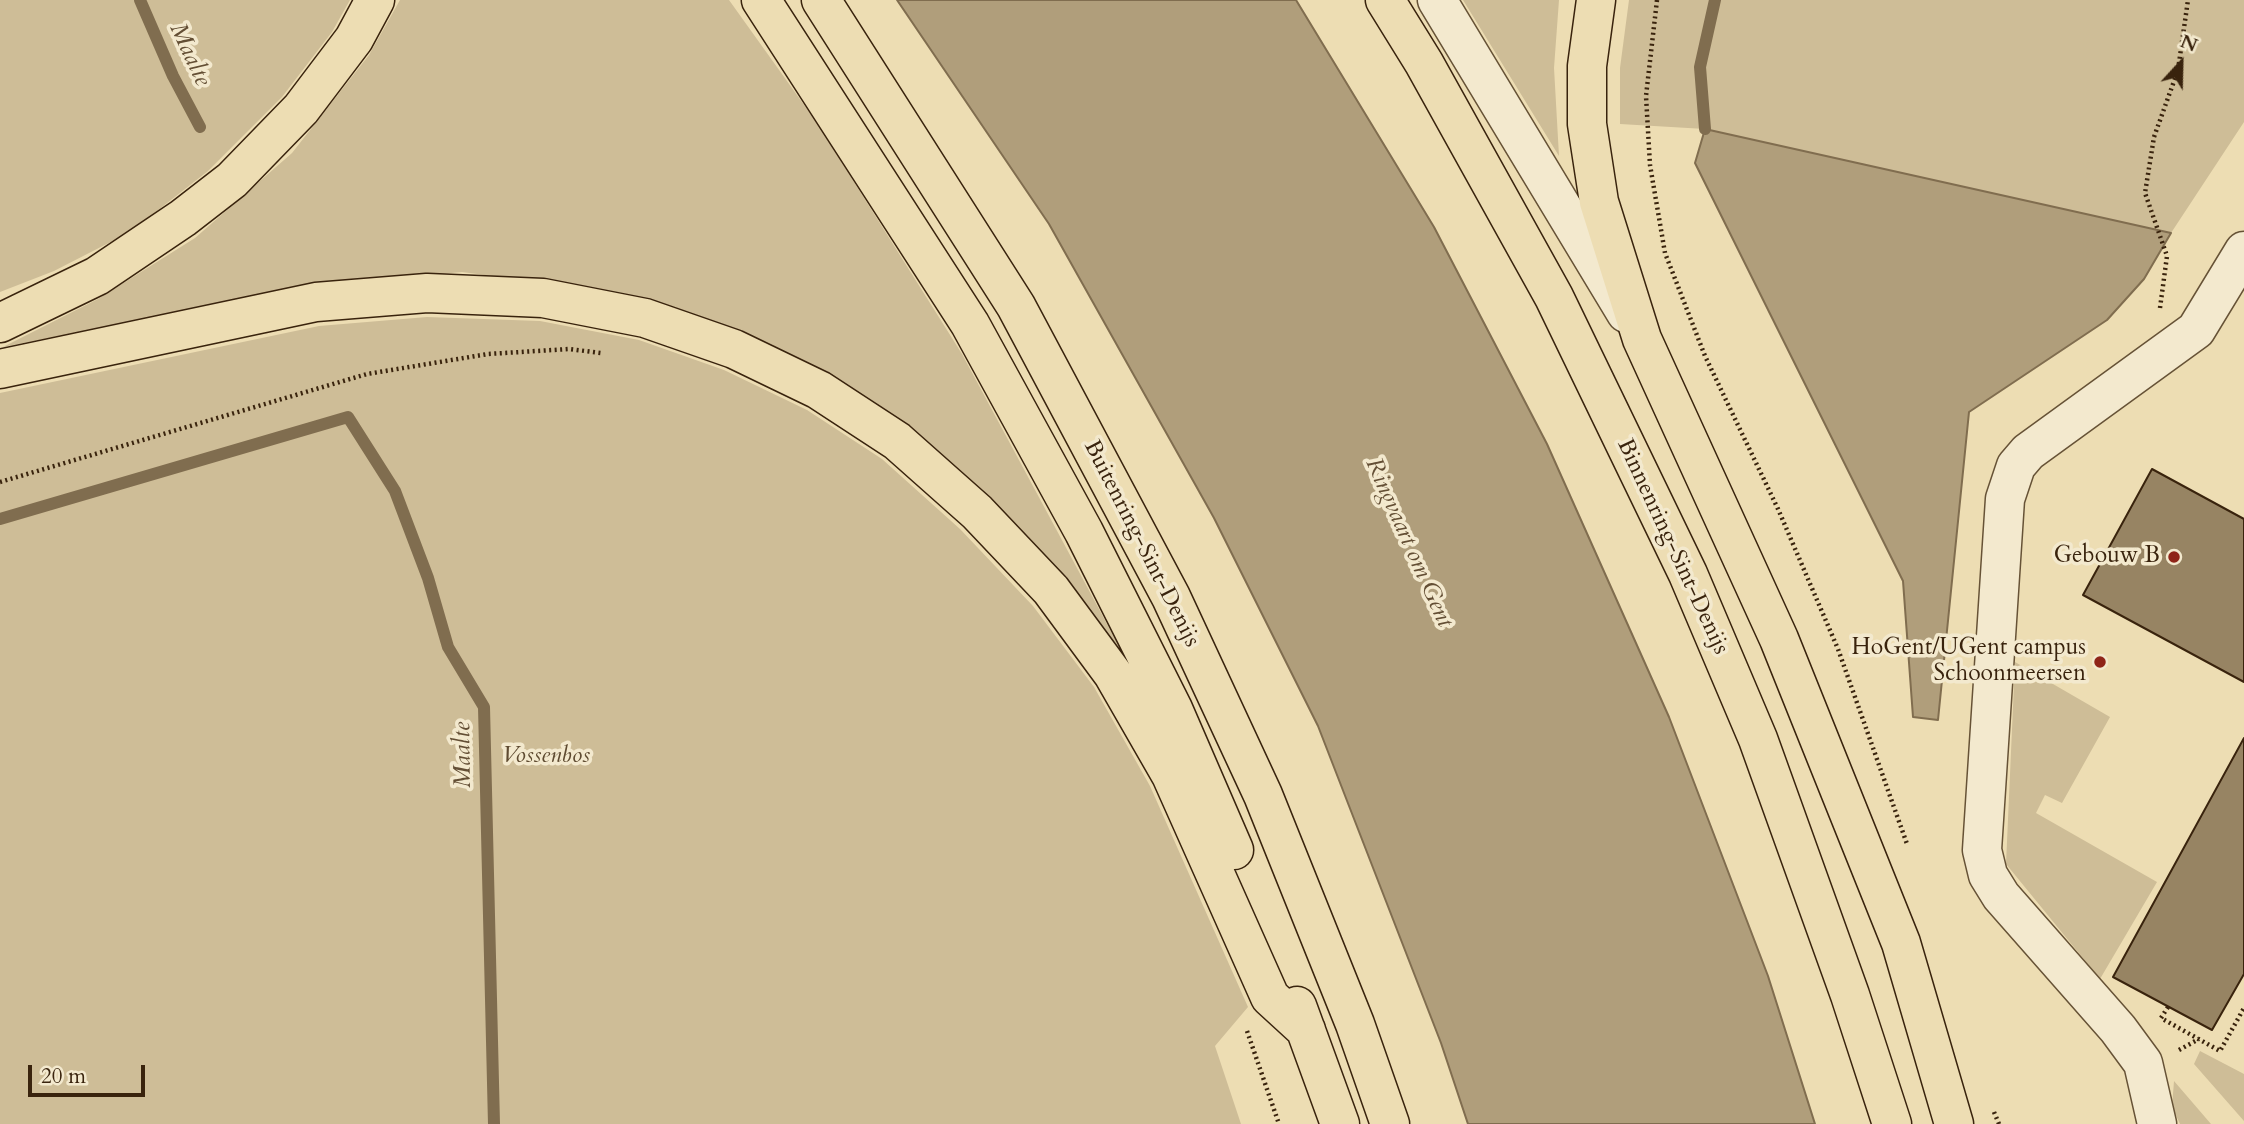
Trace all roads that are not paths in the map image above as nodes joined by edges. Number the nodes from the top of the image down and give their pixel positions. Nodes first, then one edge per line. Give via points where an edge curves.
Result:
1 (375, 0) edge
2 (761, 0) edge
3 (821, 0) edge
4 (1385, 0) edge
5 (1437, 0) edge
6 (1596, 0) edge
7 (2244, 251) edge
8 (0, 323) edge
9 (1642, 339) junction
10 (0, 369) edge
11 (1306, 1030) junction
12 (1340, 1124) edge
13 (1390, 1124) edge
14 (1892, 1124) edge
15 (1954, 1124) edge
16 (2157, 1124) edge

1 - 8 highway via 354,39 301,109 232,180 97,276
2 - 11 highway via 970,324 1084,532 1173,709
3 - 13 highway, Buitenring-Sint-Denijs via 1016,306 1171,597 1263,795
4 - 14 highway, Binnenring-Sint-Denijs via 1554,297 1688,574 1758,739
5 - 9 lane
6 - 9 highway via 1587,66 1587,124 1599,202
7 - 16 lane via 2196,330 2028,452 2013,473 2005,499 1982,850 1988,875 2143,1063
9 - 15 highway via 1779,639 1885,905
10 - 11 highway via 316,302 427,293 543,298 645,318 734,349 819,390 897,441 977,512 1051,590 1113,674 1171,775 1270,997
11 - 12 highway

